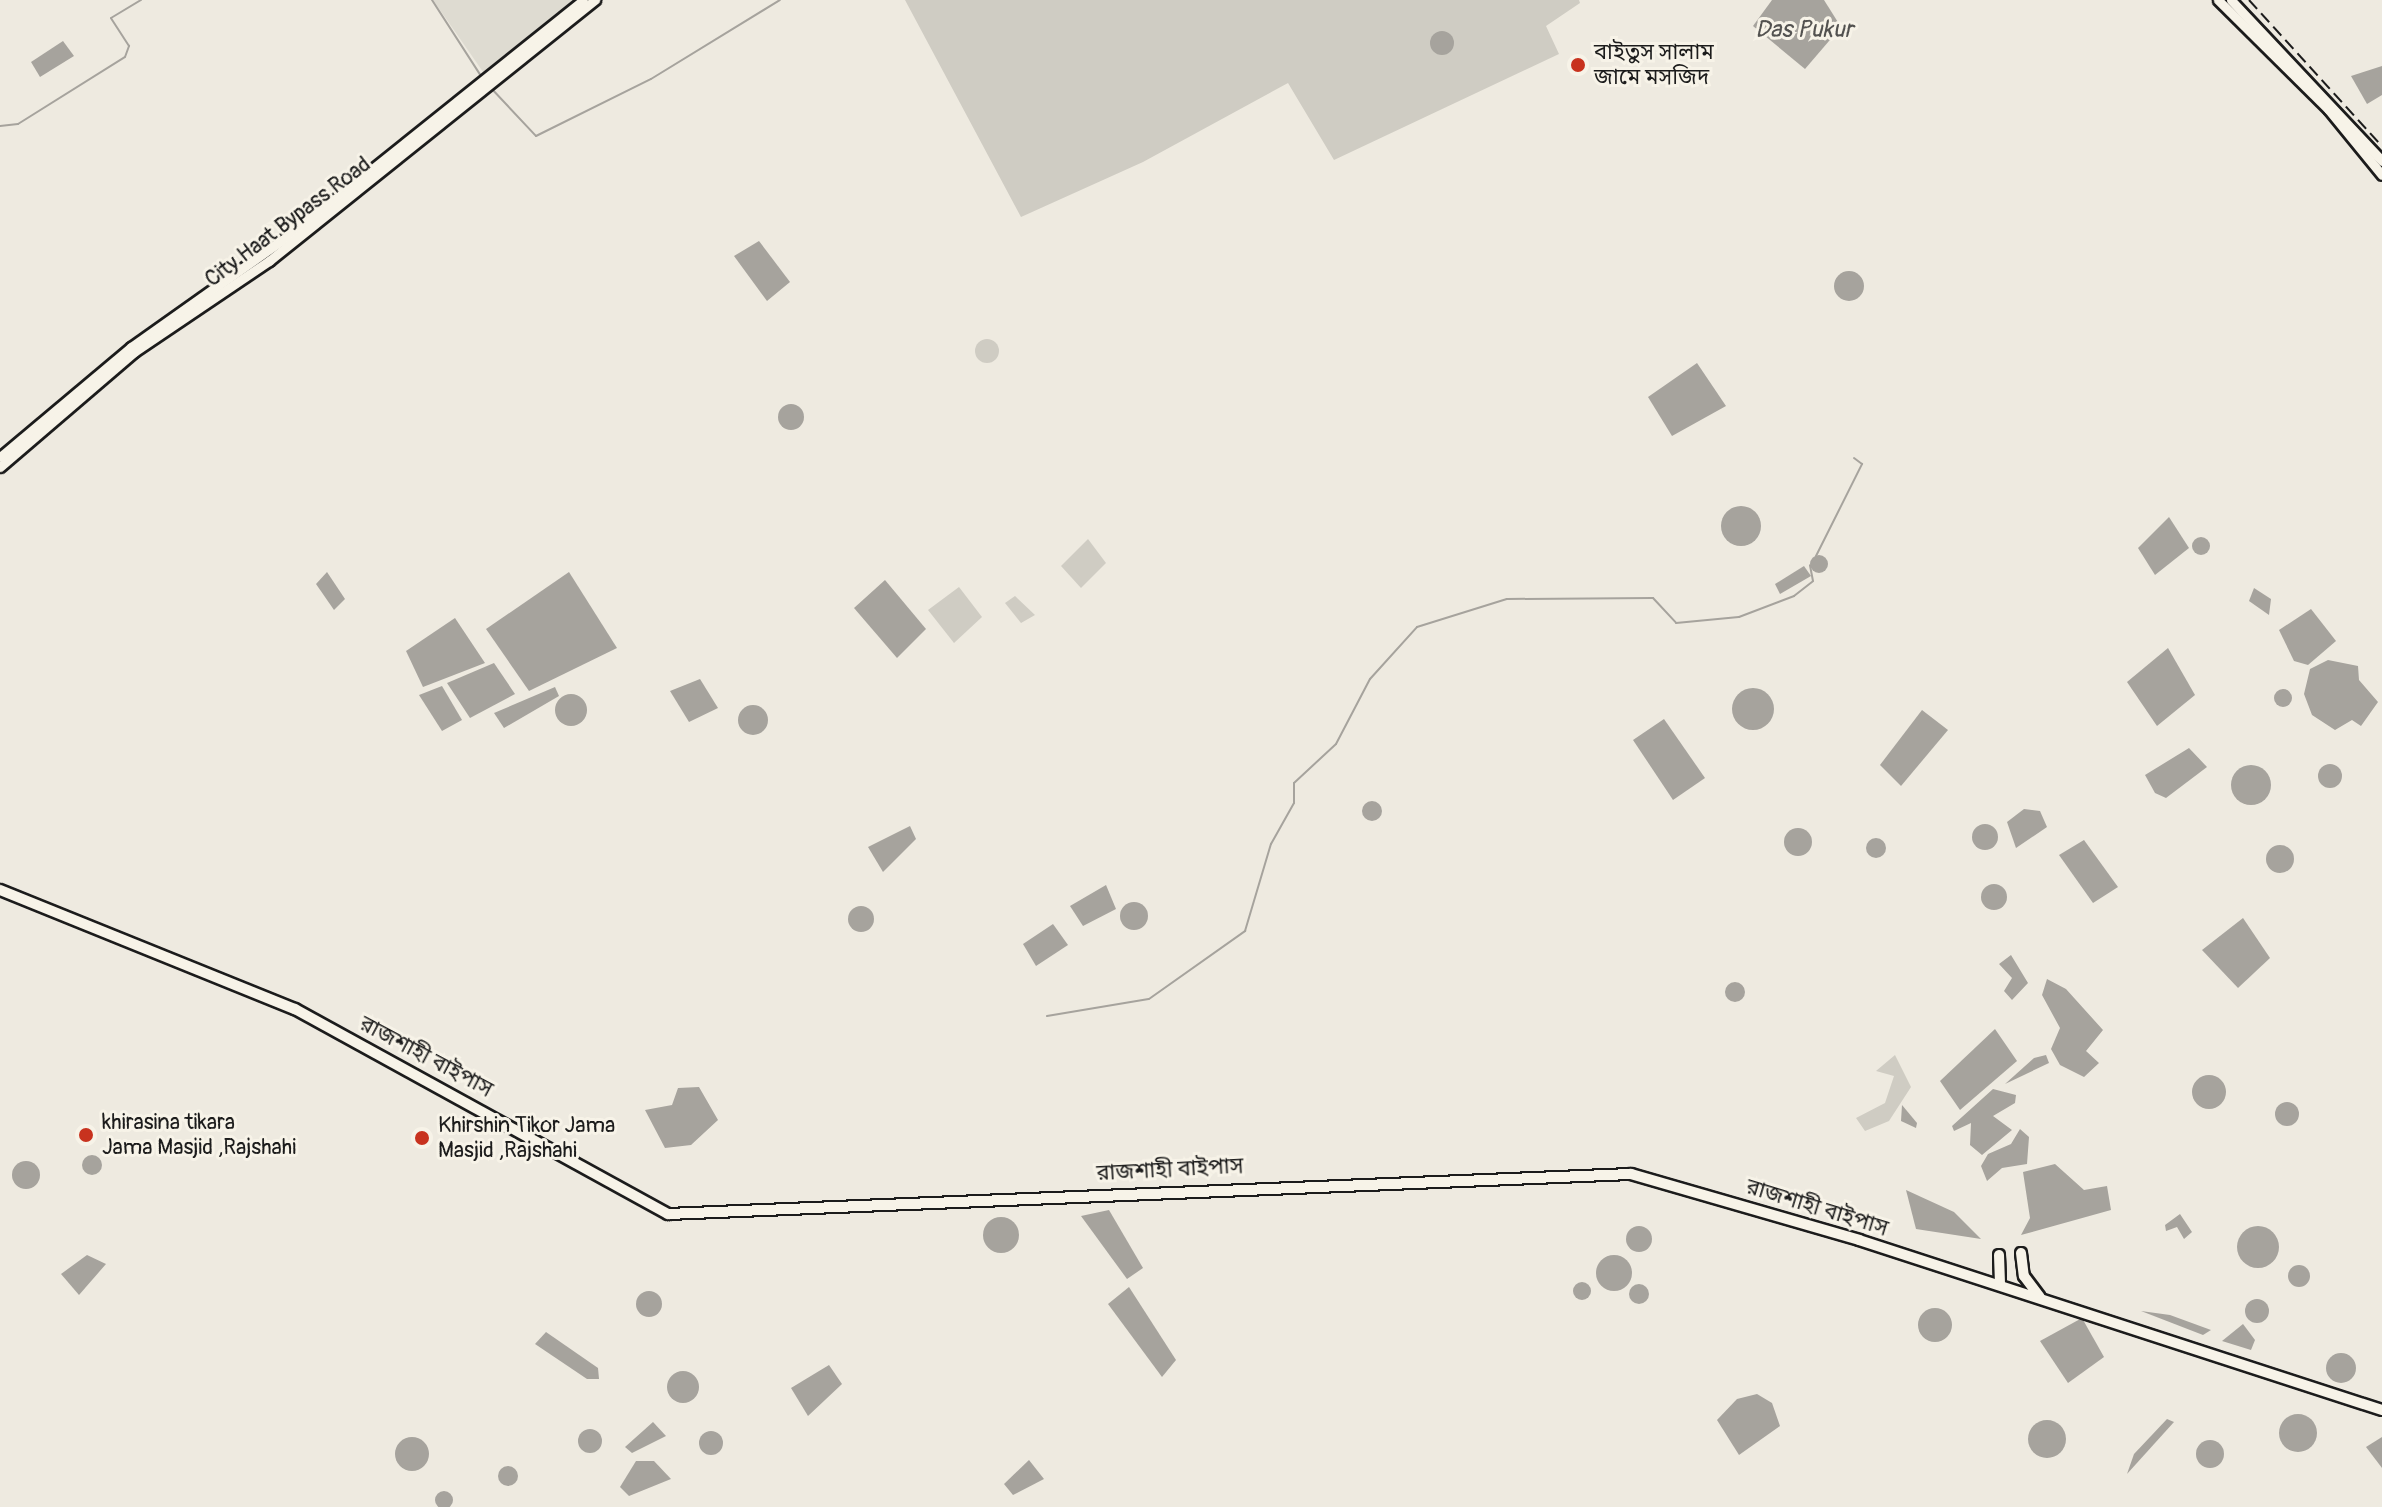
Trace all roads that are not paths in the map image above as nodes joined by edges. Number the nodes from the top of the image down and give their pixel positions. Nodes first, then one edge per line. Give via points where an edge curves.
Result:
1 (583, 0) edge
2 (595, 0) edge
3 (2218, 0) edge
4 (2231, 0) edge
5 (2382, 161) edge
6 (2382, 175) edge
7 (0, 457) edge
8 (0, 467) edge
9 (0, 890) edge
10 (2021, 1253) dead end
11 (1999, 1255) dead end
12 (2000, 1285) junction
13 (2044, 1300) junction
14 (2382, 1410) edge

1 - 7 main road, City Haat Bypass Road via 295,231 131,347
2 - 8 main road, City Haat Bypass Road via 281,253 134,352
3 - 6 main road via 2328,109
4 - 5 main road
9 - 12 highway, রাজশাহী বাইপাস via 295,1009 668,1214 1596,1172 1652,1179
10 - 13 highway via 2026,1281
11 - 12 highway
12 - 13 highway, রাজশাহী বাইপাস
13 - 14 highway, রাজশাহী বাইপাস

